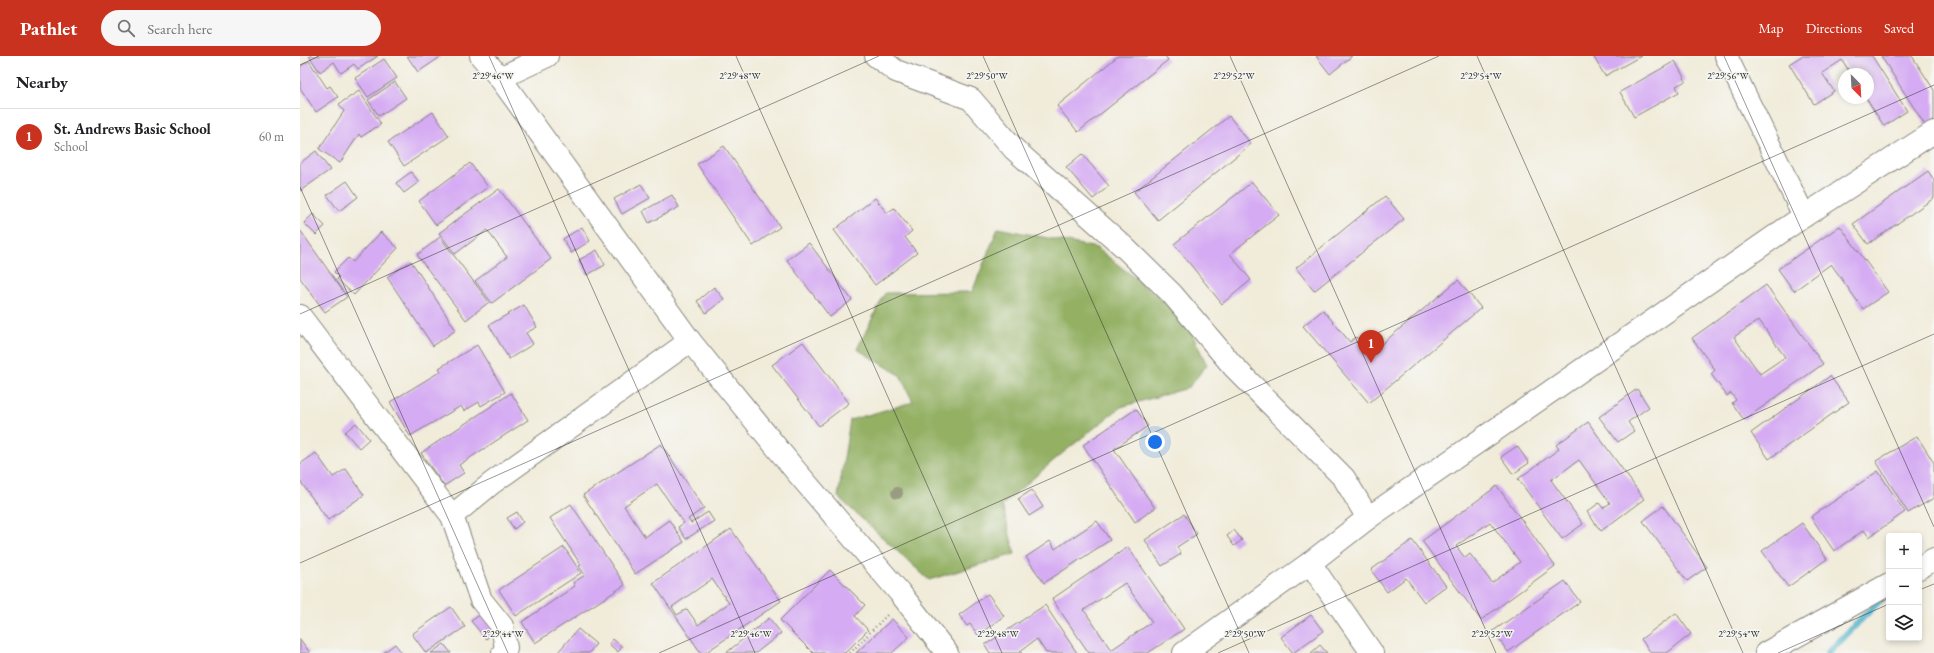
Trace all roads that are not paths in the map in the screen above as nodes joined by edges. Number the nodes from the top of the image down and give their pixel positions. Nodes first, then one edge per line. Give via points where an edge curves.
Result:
1 (481, 56) edge
2 (547, 56) edge
3 (876, 56) edge
4 (1726, 56) edge
5 (500, 78) junction
6 (1934, 132) edge
7 (1804, 216) junction
8 (300, 316) edge
9 (690, 341) junction
10 (452, 516) junction
11 (1368, 518) junction
12 (1934, 559) edge
13 (1310, 563) junction
14 (1922, 566) edge
15 (1886, 586) edge
16 (503, 653) edge
17 (947, 653) edge
18 (1184, 653) edge
19 (1372, 653) edge
20 (1766, 653) edge

1 - 5 street
2 - 5 street
3 - 11 street via 896,71 971,99 1014,148 1172,294 1233,366 1344,478
4 - 7 street
5 - 9 street
6 - 7 street
7 - 11 street
8 - 10 street
9 - 10 street via 492,483
9 - 17 street
10 - 16 street via 481,600 502,626 506,648
11 - 13 street
12 - 14 street
13 - 18 street
13 - 19 street
15 - 20 street

